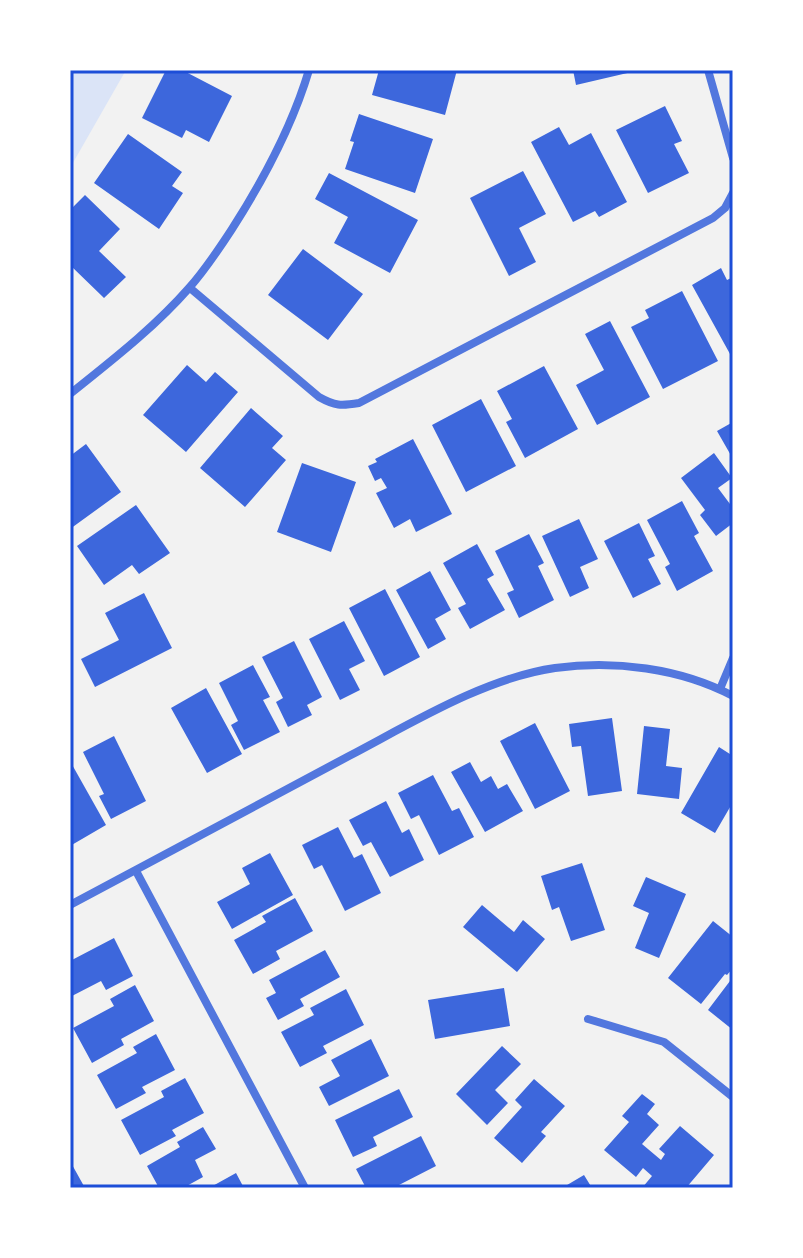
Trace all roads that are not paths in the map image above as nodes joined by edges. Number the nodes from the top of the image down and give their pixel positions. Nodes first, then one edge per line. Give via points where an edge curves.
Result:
1 (309, 70) edge
2 (708, 70) edge
3 (733, 158) edge
4 (733, 193) edge
5 (190, 288) junction
6 (70, 394) edge
7 (733, 658) edge
8 (720, 689) junction
9 (733, 696) edge
10 (136, 871) junction
11 (70, 905) edge
12 (588, 1019) dead end
13 (733, 1097) edge
14 (305, 1188) edge

1 - 5 street via 279,147 251,199
2 - 3 street
4 - 5 street via 713,218 359,403 341,406 319,397
5 - 6 street
7 - 8 street
8 - 9 street
8 - 10 street via 623,665 555,668 492,684
10 - 11 street
10 - 14 street
12 - 13 street via 664,1042

